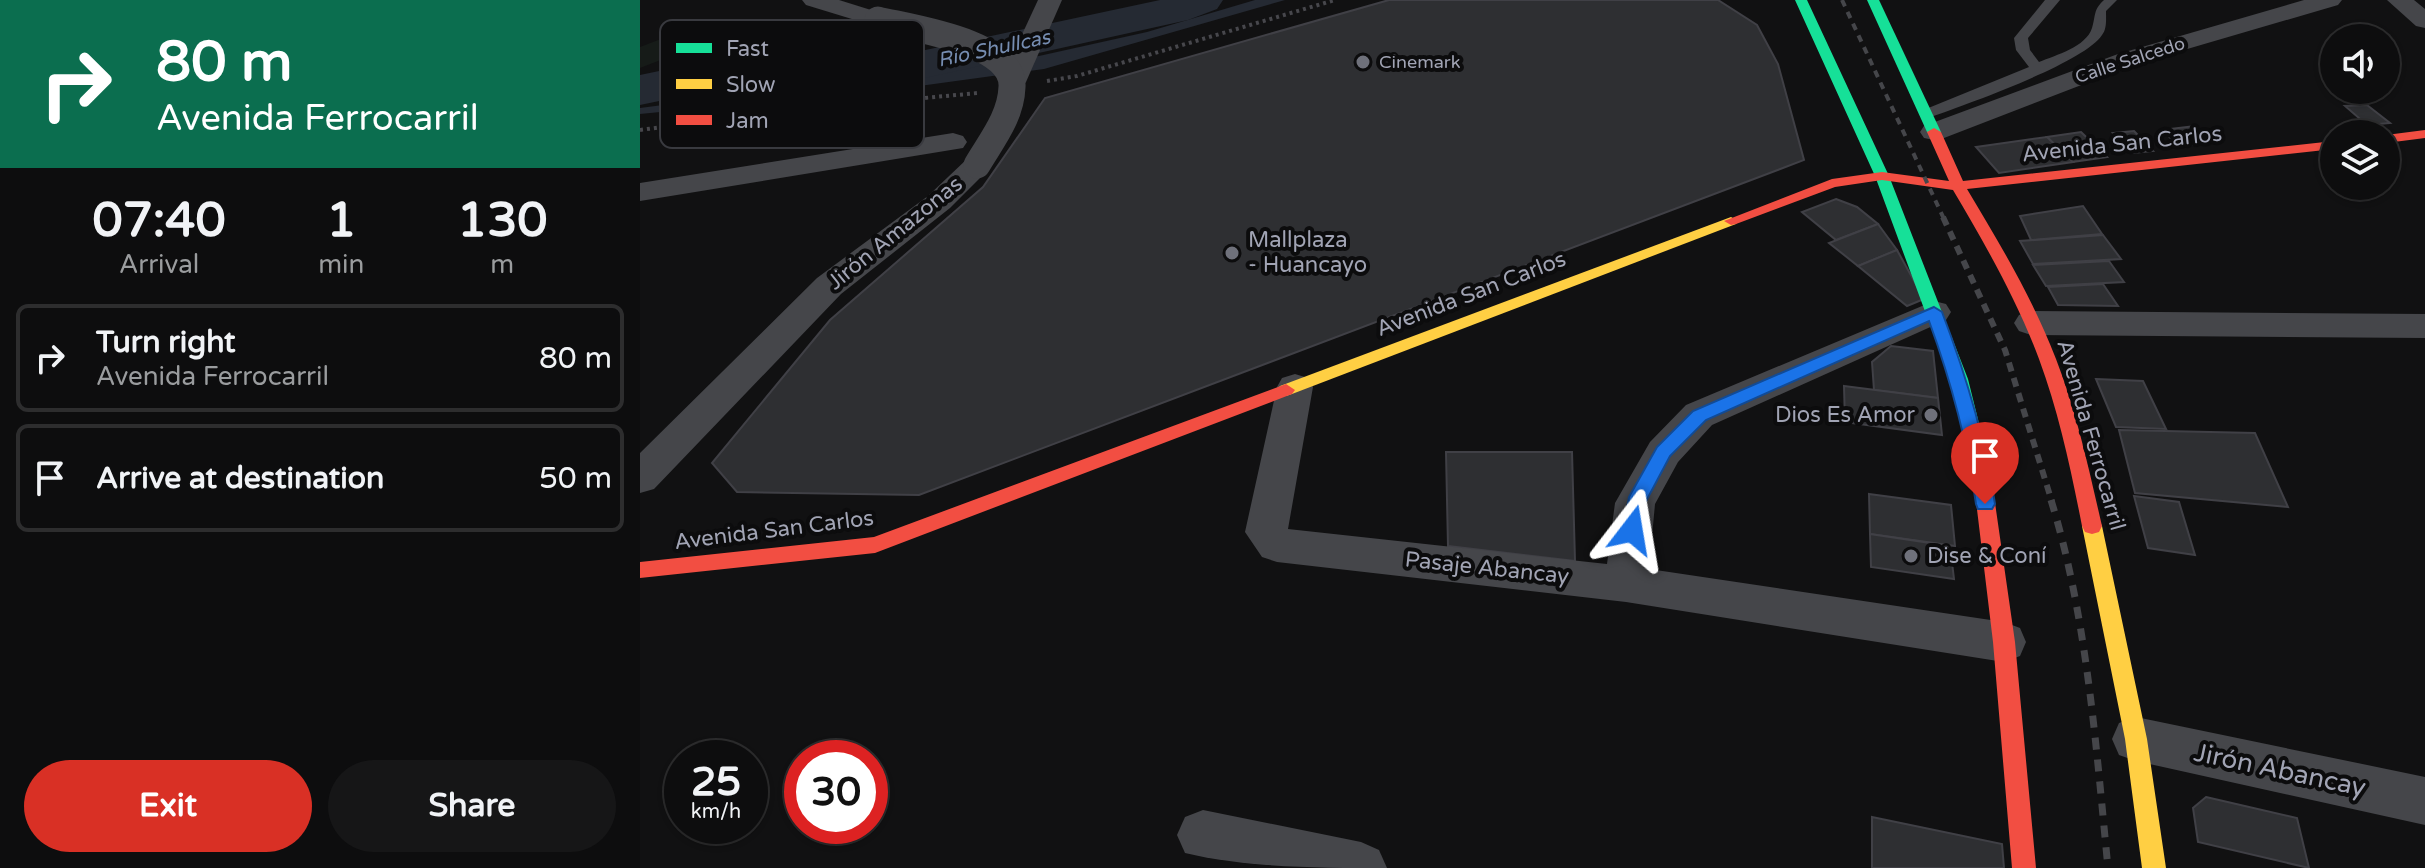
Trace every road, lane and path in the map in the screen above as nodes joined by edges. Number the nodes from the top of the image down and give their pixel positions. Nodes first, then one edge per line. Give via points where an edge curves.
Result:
1 (814, 0) edge
2 (1050, 0) edge
3 (1801, 0) edge
4 (1873, 0) edge
5 (2054, 0) edge
6 (2111, 0) edge
7 (2330, 0) edge
8 (2399, 0) edge
9 (878, 20) edge
10 (2425, 21) edge
11 (924, 33) edge
12 (2036, 67) junction
13 (1013, 82) junction
14 (1930, 123) junction
15 (2425, 134) edge
16 (2400, 137) edge
17 (2320, 147) edge
18 (965, 154) junction
19 (1882, 176) junction
20 (1958, 186) junction
21 (640, 192) edge
22 (1934, 312) junction
23 (2031, 323) junction
24 (2421, 333) edge
25 (1295, 387) junction
26 (640, 478) edge
27 (640, 570) edge
28 (1626, 584) junction
29 (2004, 642) junction
30 (2136, 739) junction
31 (2425, 801) edge
32 (1203, 835) dead end
33 (1361, 868) edge
34 (2024, 868) edge
35 (2154, 868) edge

1 - 9 street, bridge
2 - 13 street, Jirón Amazonas
3 - 19 main road
4 - 14 main road, Avenida Ferrocarril
5 - 12 lane via 2021,38
6 - 12 lane via 2100,10 2098,32 2082,48
7 - 14 street, Calle Salcedo
8 - 10 street
11 - 13 street, bridge via 998,59
12 - 14 lane
13 - 18 street, Jirón Amazonas, bridge via 1009,107
14 - 20 main road, Avenida Ferrocarril
15 - 16 main road
17 - 20 main road, Avenida San Carlos
18 - 21 street
18 - 26 street, Jirón Amazonas via 939,202 829,286
19 - 20 main road, Avenida San Carlos
19 - 22 main road
19 - 25 main road, Avenida San Carlos via 1832,183
20 - 23 main road, Avenida Ferrocarril
22 - 28 street via 1699,415 1664,452 1635,503
22 - 29 main road via 1978,449
23 - 24 street
23 - 30 main road, Avenida Ferrocarril via 2048,360 2080,468
25 - 27 main road, Avenida San Carlos via 875,545
25 - 28 street, Pasaje Abancay via 1267,511 1266,532 1277,545
28 - 29 street, Pasaje Abancay
29 - 34 main road
30 - 31 street, Jirón Abancay
30 - 35 main road, Avenida Ferrocarril
32 - 33 street

